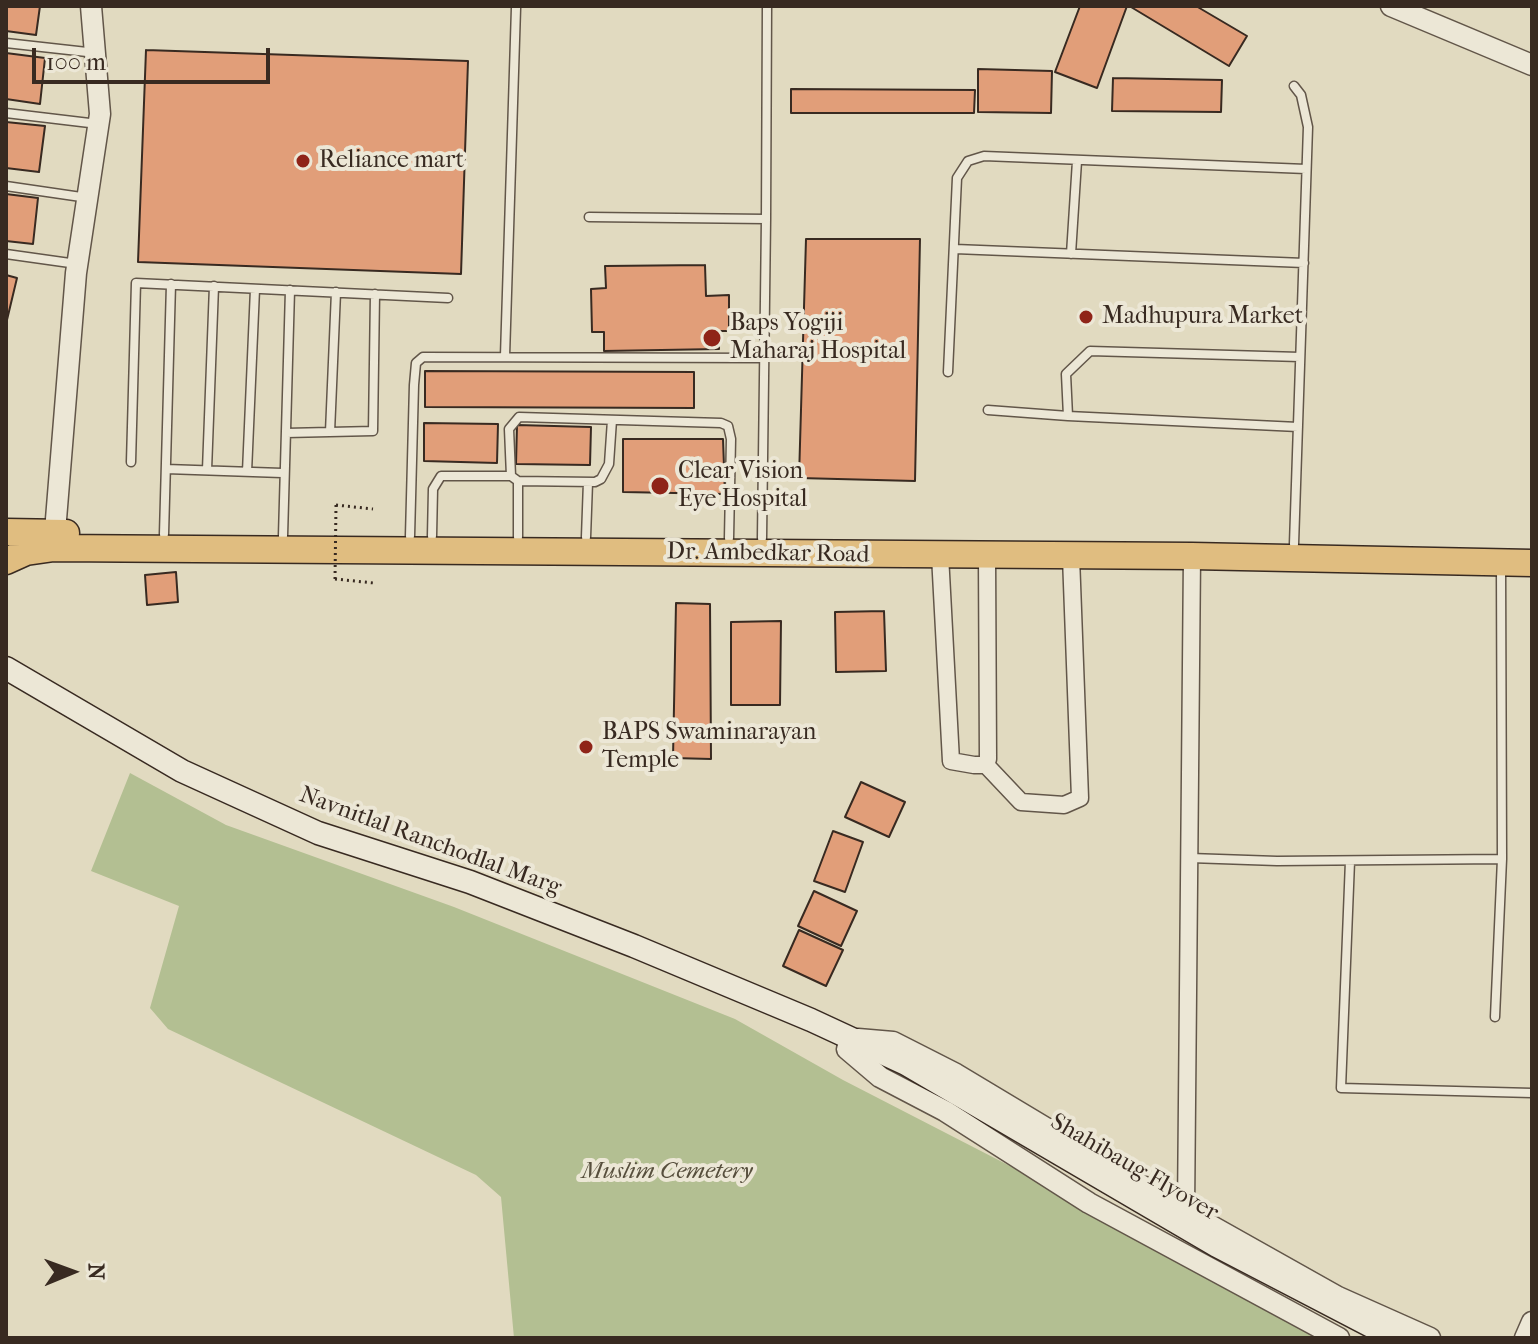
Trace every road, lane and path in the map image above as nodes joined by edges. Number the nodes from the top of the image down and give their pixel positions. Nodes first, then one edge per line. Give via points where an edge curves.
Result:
1 (91, 6) edge
2 (767, 6) edge
3 (1391, 6) edge
4 (516, 8) edge
5 (6, 43) edge
6 (96, 53) junction
7 (1532, 65) edge
8 (1294, 86) dead end
9 (6, 113) edge
10 (98, 124) junction
11 (1077, 161) junction
12 (1306, 169) junction
13 (6, 186) edge
14 (89, 199) junction
15 (589, 217) dead end
16 (766, 219) junction
17 (955, 249) junction
18 (6, 254) edge
19 (1071, 254) junction
20 (1304, 263) junction
21 (78, 264) junction
22 (171, 284) junction
23 (214, 286) junction
24 (255, 289) junction
25 (290, 290) junction
26 (336, 292) junction
27 (375, 294) junction
28 (448, 298) dead end
29 (505, 356) junction
30 (1300, 357) junction
31 (765, 358) junction
32 (948, 372) dead end
33 (988, 410) dead end
34 (1068, 416) junction
35 (612, 420) junction
36 (1298, 427) junction
37 (330, 432) junction
38 (286, 433) junction
39 (131, 462) dead end
40 (166, 469) junction
41 (207, 470) junction
42 (247, 472) junction
43 (282, 473) junction
44 (515, 478) junction
45 (588, 482) junction
46 (373, 509) dead end
47 (6, 532) edge
48 (164, 534) junction
49 (283, 536) junction
50 (421, 536) junction
51 (518, 537) junction
52 (586, 537) junction
53 (729, 538) junction
54 (762, 538) junction
55 (54, 541) junction
56 (1294, 544) junction
57 (1532, 548) edge
58 (940, 555) junction
59 (987, 556) junction
60 (1192, 556) junction
61 (1071, 557) junction
62 (6, 561) edge
63 (1501, 563) junction
64 (1532, 563) edge
65 (374, 583) dead end
66 (6, 668) edge
67 (6, 683) edge
68 (986, 765) junction
69 (1190, 858) junction
70 (1502, 859) junction
71 (1350, 861) junction
72 (1495, 1017) dead end
73 (849, 1044) junction
74 (903, 1069) junction
75 (1532, 1093) edge
76 (1186, 1211) junction
77 (1532, 1322) edge
78 (1339, 1338) edge
79 (1367, 1338) edge
80 (1394, 1338) edge
81 (1430, 1338) edge
82 (1525, 1338) edge

1 - 6 street
2 - 16 lane
3 - 7 street
4 - 29 lane
5 - 6 lane
6 - 10 street
8 - 12 lane via 1308,127
9 - 10 lane
10 - 14 street
11 - 12 lane
11 - 17 lane via 984,156 968,161 957,178
11 - 19 lane
12 - 20 lane
13 - 14 lane
14 - 21 street
15 - 16 lane
16 - 31 lane
17 - 19 lane
17 - 32 lane
18 - 21 lane
19 - 20 lane
20 - 30 lane
21 - 55 street
22 - 23 lane
22 - 39 lane via 136,283
22 - 40 lane
23 - 24 lane
23 - 41 lane
24 - 25 lane
24 - 42 lane
25 - 26 lane
25 - 38 lane
26 - 27 lane
26 - 37 lane
27 - 28 lane
27 - 37 lane via 373,431
29 - 31 lane
29 - 50 lane via 423,357 416,363
30 - 34 lane via 1090,351 1066,374
30 - 36 lane
31 - 54 lane
33 - 34 lane
34 - 36 lane
35 - 44 lane via 519,417 509,429
35 - 45 lane via 607,474
35 - 53 lane via 728,426
36 - 56 lane
37 - 38 lane
38 - 43 lane
40 - 41 lane
40 - 48 lane
41 - 42 lane
42 - 43 lane
43 - 49 lane
44 - 45 lane
44 - 50 lane via 441,476
44 - 51 lane
45 - 52 lane
46 - 65 path, bridge via 336,505 335,579
47 - 55 main road, Dr. Ambedkar Road
48 - 49 main road, Dr. Ambedkar Road
48 - 55 main road, Dr. Ambedkar Road
49 - 50 main road, Dr. Ambedkar Road
50 - 51 main road, Dr. Ambedkar Road
51 - 52 main road, Dr. Ambedkar Road
52 - 53 main road, Dr. Ambedkar Road
53 - 54 main road, Dr. Ambedkar Road
54 - 56 main road, Dr. Ambedkar Road
55 - 58 main road, Dr. Ambedkar Road
55 - 62 main road, Dr. Ambedkar Road
56 - 57 main road, Dr. Ambedkar Road
58 - 59 main road, Dr. Ambedkar Road
58 - 68 street via 951,761
59 - 61 main road, Dr. Ambedkar Road
59 - 68 street
60 - 61 main road, Dr. Ambedkar Road
60 - 63 main road, Dr. Ambedkar Road
60 - 69 street
61 - 68 street via 1080,798 1064,805 1021,802
63 - 64 main road, Dr. Ambedkar Road
63 - 70 lane
66 - 73 main road, Navnitlal Ranchodlal Marg via 182,771 318,833 470,882 634,946
67 - 73 main road via 178,781 313,844 510,910
69 - 71 lane
69 - 76 street
70 - 71 lane
70 - 72 lane
71 - 75 lane via 1341,1088
73 - 74 main road, Shahibaug Flyover
73 - 76 street via 893,1042
73 - 78 street via 880,1077 945,1111 1089,1203
74 - 79 main road, Shahibaug Flyover via 1124,1207
74 - 80 main road, Shahibaug Flyover via 1304,1294
76 - 81 street via 1338,1297
77 - 82 street

